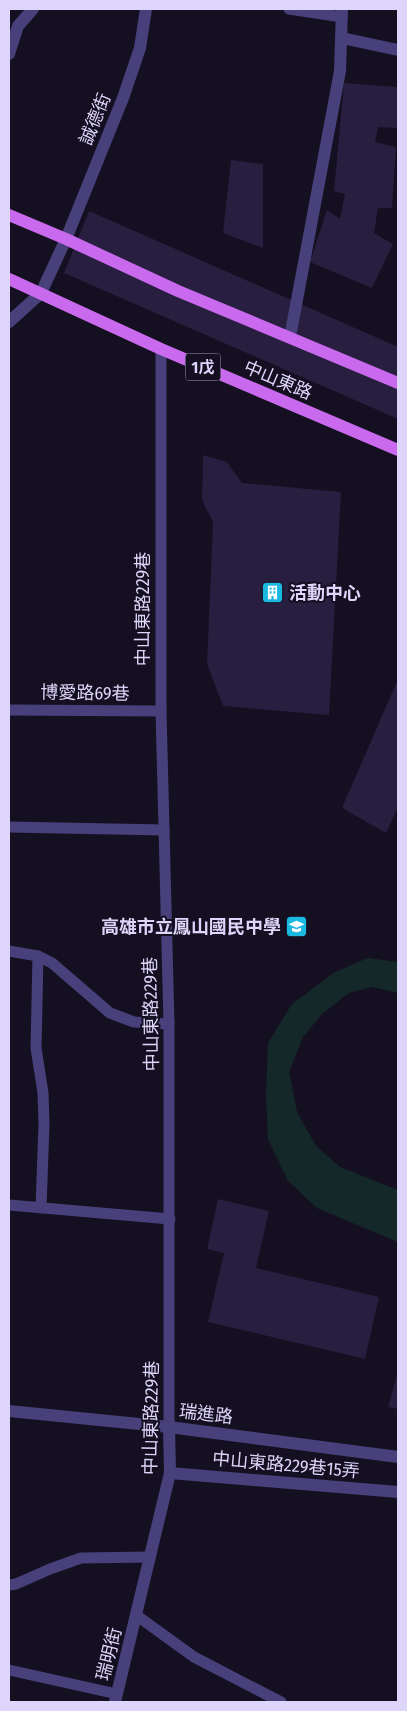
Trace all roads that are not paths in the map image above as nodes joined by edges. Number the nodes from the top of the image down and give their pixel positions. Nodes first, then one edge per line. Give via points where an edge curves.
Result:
1 (33, 9) edge
2 (146, 9) edge
3 (289, 9) edge
4 (342, 13) edge
5 (342, 38) junction
6 (398, 50) edge
7 (9, 54) edge
8 (9, 215) edge
9 (66, 239) junction
10 (9, 280) edge
11 (41, 293) junction
12 (9, 322) edge
13 (290, 338) junction
14 (161, 349) junction
15 (398, 383) edge
16 (398, 450) edge
17 (9, 710) edge
18 (160, 711) junction
19 (9, 827) edge
20 (164, 830) junction
21 (9, 951) edge
22 (38, 956) junction
23 (169, 1024) junction
24 (9, 1205) edge
25 (41, 1208) junction
26 (170, 1219) junction
27 (9, 1411) edge
28 (169, 1427) junction
29 (398, 1457) edge
30 (170, 1473) junction
31 (398, 1492) edge
32 (150, 1557) junction
33 (9, 1585) edge
34 (136, 1615) junction
35 (9, 1670) edge
36 (116, 1698) edge
37 (281, 1702) edge

1 - 7 street via 18,26
2 - 9 street, 誠德街 via 140,48 126,90
3 - 4 lane
4 - 5 street
5 - 6 street
5 - 13 street via 340,71
8 - 9 main road
9 - 11 street, 誠德街
9 - 13 main road
10 - 11 main road, 中山東路 / 1戊
11 - 12 street
11 - 14 main road, 中山東路 / 1戊
13 - 15 main road
14 - 16 main road, 中山東路 / 1戊
14 - 18 lane, 中山東路229巷
17 - 18 lane, 博愛路69巷
18 - 20 lane, 中山東路229巷
19 - 20 lane
20 - 23 lane, 中山東路229巷
21 - 22 lane
22 - 23 lane via 52,963 110,1013 134,1022
22 - 25 lane via 36,1048 44,1124
23 - 26 lane, 中山東路229巷
24 - 25 lane
25 - 26 lane
26 - 28 lane, 中山東路229巷
27 - 28 street, 瑞進路
28 - 29 street, 瑞進路
28 - 30 street, 中山東路229巷
30 - 31 street, 中山東路229巷15弄
30 - 32 street, 中山東路229巷
32 - 33 lane via 81,1558
32 - 34 street, 中山東路229巷
34 - 36 street, 瑞明街
34 - 37 lane via 194,1657
35 - 36 lane

